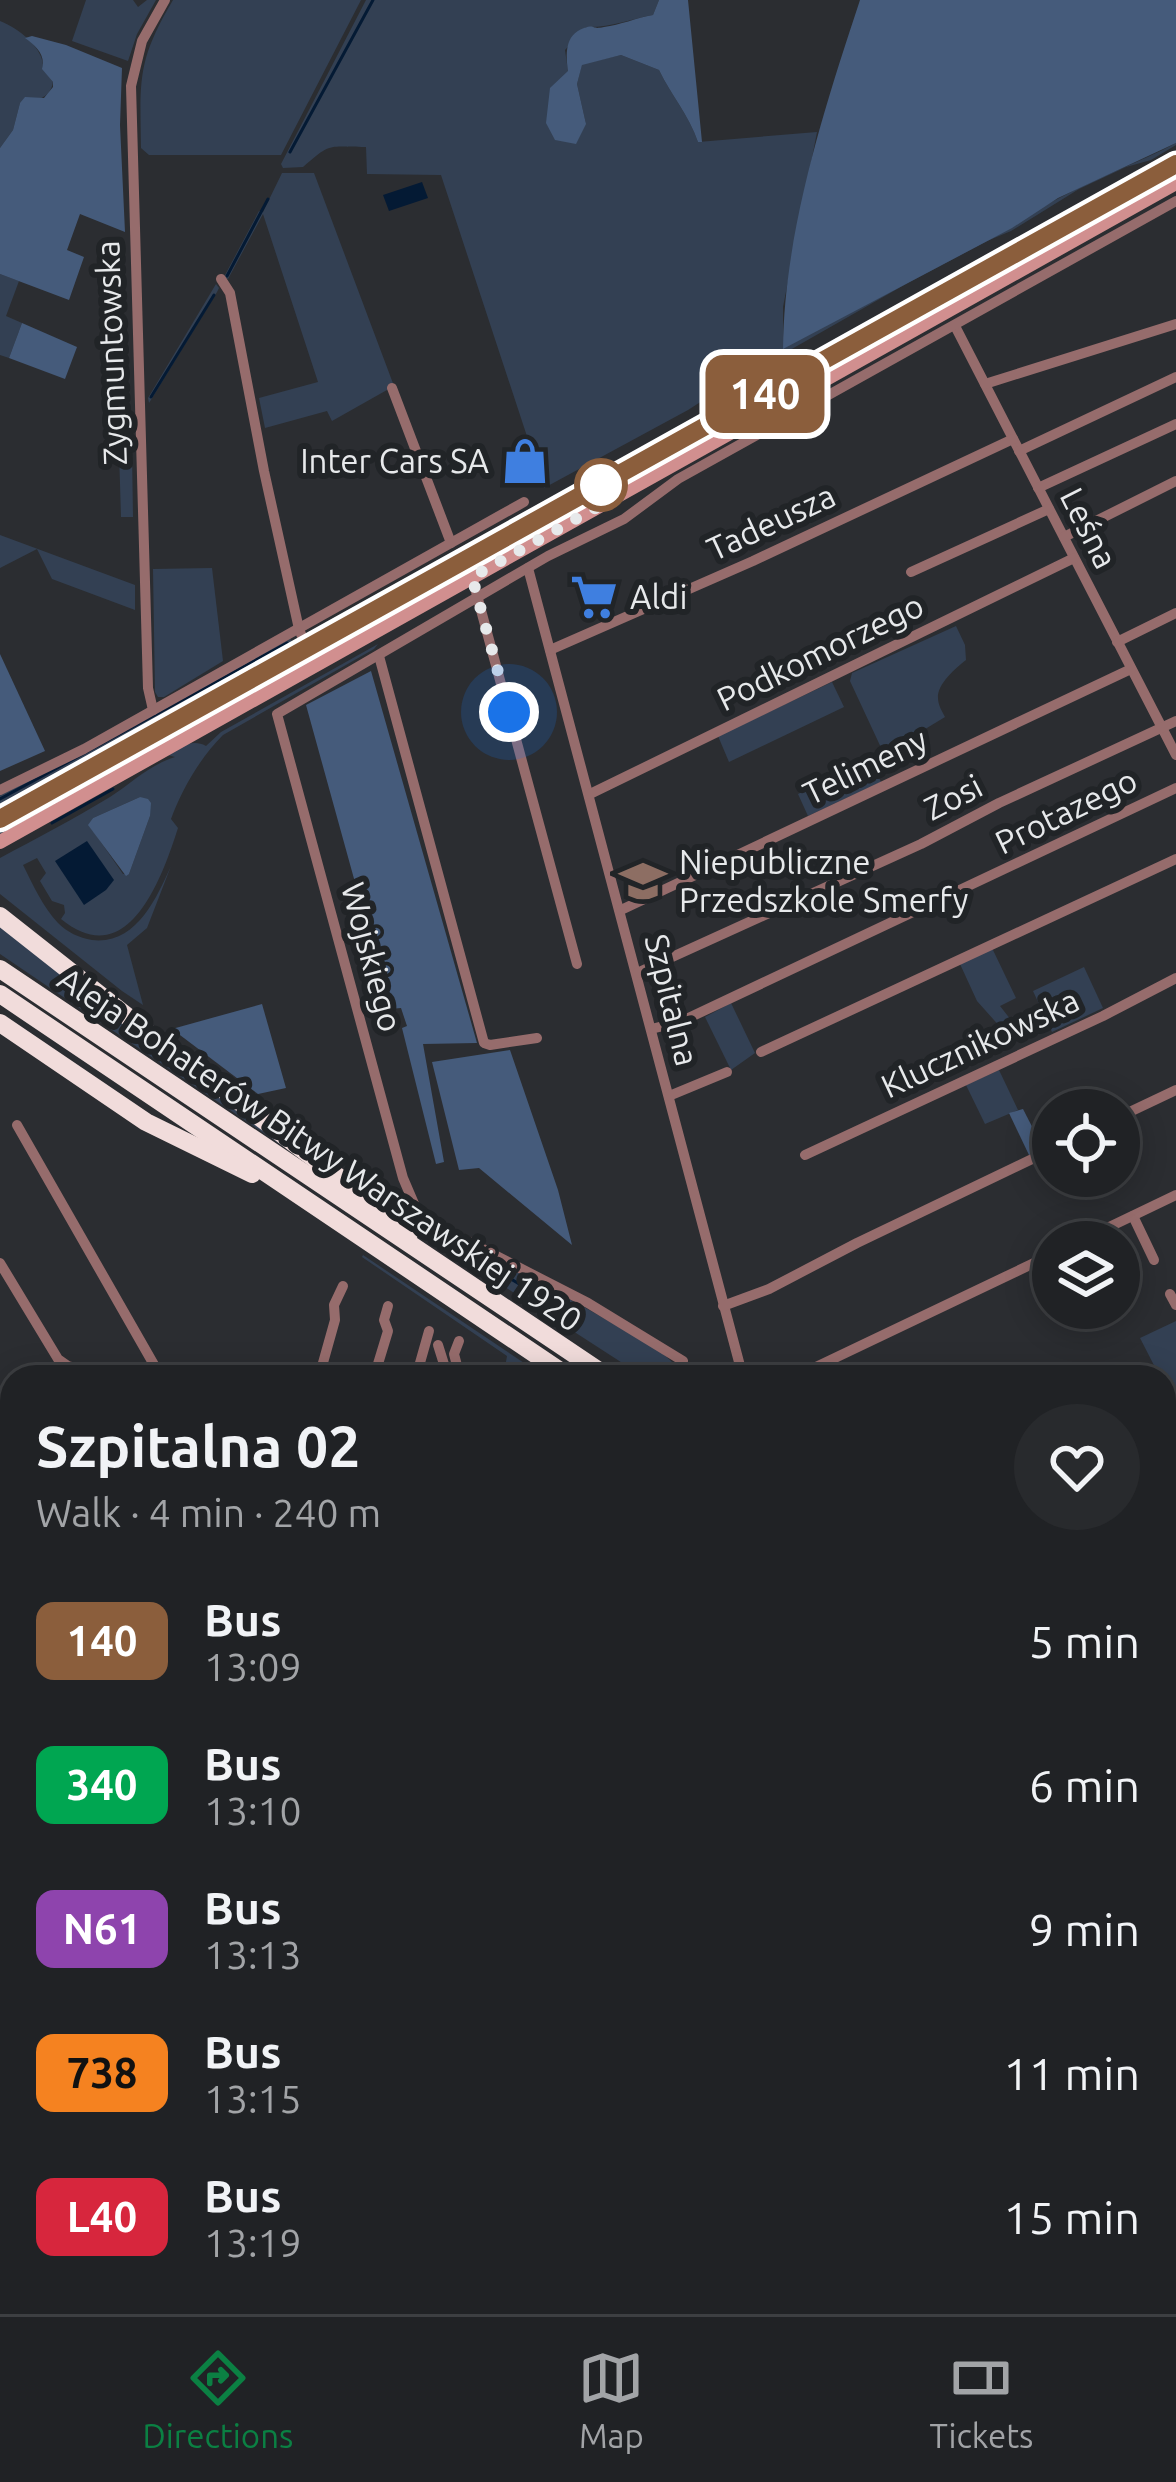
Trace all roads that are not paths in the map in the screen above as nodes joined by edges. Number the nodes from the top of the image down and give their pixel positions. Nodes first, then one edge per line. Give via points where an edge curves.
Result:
1 (165, 0) edge
2 (1176, 164) edge
3 (1176, 183) edge
4 (1176, 201) edge
5 (221, 279) dead end
6 (1176, 324) edge
7 (955, 326) junction
8 (1176, 376) edge
9 (985, 384) junction
10 (392, 388) dead end
11 (1176, 424) edge
12 (1016, 445) junction
13 (1176, 482) edge
14 (1038, 488) junction
15 (524, 502) dead end
16 (1048, 508) junction
17 (1064, 537) junction
18 (451, 543) junction
19 (1074, 558) junction
20 (528, 568) junction
21 (911, 572) dead end
22 (472, 577) junction
23 (478, 599) junction
24 (1176, 613) edge
25 (299, 628) junction
26 (1117, 641) junction
27 (307, 649) junction
28 (550, 650) junction
29 (379, 656) junction
30 (1131, 668) junction
31 (153, 710) junction
32 (1176, 722) edge
33 (1162, 728) junction
34 (1176, 755) edge
35 (1176, 788) edge
36 (0, 790) edge
37 (590, 794) junction
38 (0, 819) edge
39 (0, 842) edge
40 (1176, 859) edge
41 (621, 910) junction
42 (0, 916) edge
43 (577, 964) dead end
44 (0, 969) edge
45 (638, 973) junction
46 (1176, 978) edge
47 (0, 994) edge
48 (0, 1023) edge
49 (651, 1029) junction
50 (537, 1038) dead end
51 (761, 1052) dead end
52 (727, 1072) dead end
53 (1176, 1090) edge
54 (668, 1096) junction
55 (1140, 1107) edge
56 (17, 1125) dead end
57 (805, 1155) dead end
58 (1032, 1158) edge
59 (280, 1183) junction
60 (1176, 1196) edge
61 (1133, 1216) junction
62 (1122, 1221) edge
63 (1154, 1260) dead end
64 (0, 1263) edge
65 (1032, 1264) edge
66 (467, 1285) junction
67 (343, 1286) dead end
68 (388, 1306) dead end
69 (723, 1306) junction
70 (429, 1331) dead end
71 (459, 1341) dead end
72 (438, 1345) dead end
73 (683, 1361) dead end
74 (67, 1365) edge
75 (154, 1365) edge
76 (322, 1365) edge
77 (378, 1365) edge
78 (419, 1365) edge
79 (444, 1365) edge
80 (457, 1365) edge
81 (551, 1365) edge
82 (590, 1365) edge
83 (739, 1365) edge
84 (820, 1365) edge

1 - 31 street, Zygmuntowska via 142,41 131,86
2 - 27 main road
3 - 22 main road
4 - 7 street
5 - 25 street
6 - 9 street
7 - 9 street, Leśna
7 - 20 street
8 - 12 street, Tadeusza
9 - 12 street, Leśna
10 - 18 street
11 - 14 street
12 - 14 street, Leśna
12 - 28 street, Tadeusza
13 - 17 street
14 - 16 street, Leśna
15 - 18 street
16 - 17 street, Leśna
16 - 21 street
17 - 19 street, Leśna
18 - 25 street
19 - 26 street, Leśna
19 - 37 street, Podkomorzego
20 - 23 street
20 - 28 street, Szpitalna
22 - 23 street
22 - 39 main road
23 - 29 street
23 - 43 street
24 - 26 street
25 - 27 street
25 - 31 street
26 - 30 street, Leśna
27 - 38 main road
28 - 37 street, Szpitalna
29 - 50 street via 484,1043
29 - 73 street, Wojskiego via 278,714 403,1178 420,1213 450,1233
30 - 33 street, Leśna
30 - 41 street, Telimeny
31 - 36 street
32 - 33 street, Zosi
33 - 34 street, Leśna
33 - 45 street, Zosi
35 - 49 street, Protazego
37 - 41 street, Szpitalna
40 - 51 street
41 - 45 street, Szpitalna
42 - 66 highway via 382,1210
44 - 66 highway, Aleja Bohaterów Bitwy Warszawskiej 1920
45 - 49 street, Szpitalna
46 - 57 street, Klucznikowska
47 - 59 highway, Aleja Bohaterów Bitwy Warszawskiej 1920
48 - 59 highway via 146,1122
49 - 54 street, Szpitalna
52 - 54 street
53 - 55 street
54 - 69 street, Szpitalna
56 - 75 street
58 - 69 street
59 - 81 highway, Aleja Bohaterów Bitwy Warszawskiej 1920
60 - 61 street
61 - 62 street
61 - 63 street
64 - 74 street
65 - 84 street
66 - 82 highway, Aleja Bohaterów Bitwy Warszawskiej 1920
67 - 76 street
68 - 77 street
69 - 83 street, Szpitalna
70 - 78 street
71 - 80 street
72 - 79 street

